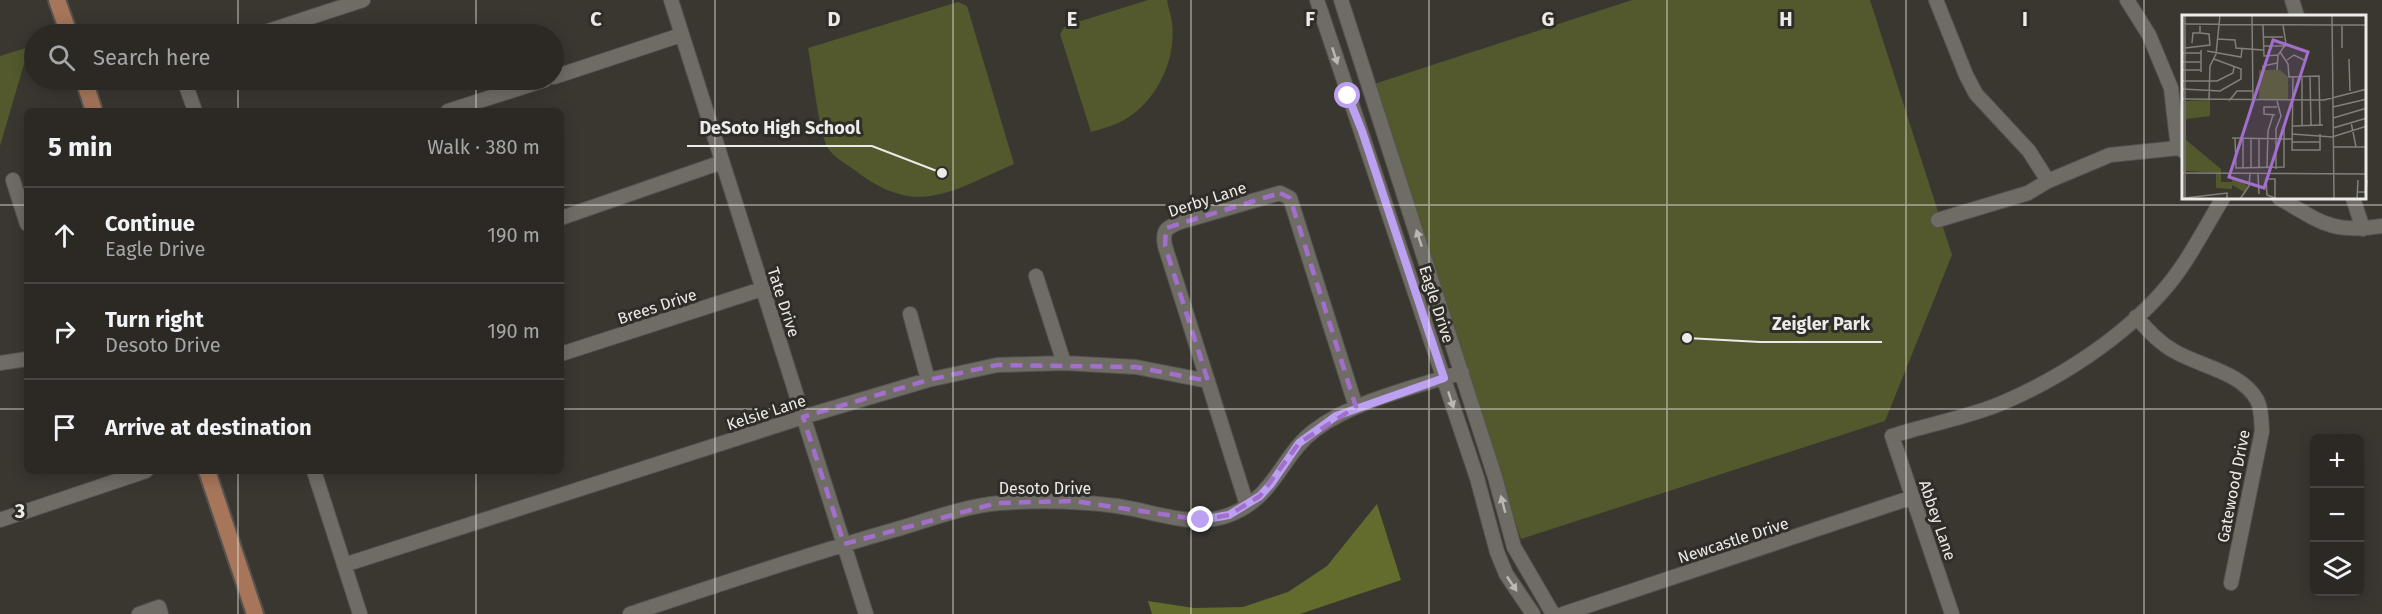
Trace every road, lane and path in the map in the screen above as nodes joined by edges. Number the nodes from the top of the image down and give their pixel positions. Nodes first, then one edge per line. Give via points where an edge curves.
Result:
1 (57, 0) edge
2 (363, 0) edge
3 (671, 0) edge
4 (1317, 0) edge
5 (1341, 0) edge
6 (1936, 0) edge
7 (2127, 0) edge
8 (2292, 0) edge
9 (2297, 15) edge
10 (65, 24) edge
11 (290, 24) edge
12 (681, 35) junction
13 (564, 74) edge
14 (87, 90) edge
15 (188, 90) edge
16 (514, 90) edge
17 (1372, 97) junction
18 (1350, 104) junction
19 (93, 108) edge
20 (194, 108) edge
21 (457, 108) edge
22 (2181, 150) edge
23 (722, 162) junction
24 (13, 180) dead end
25 (2048, 182) junction
26 (2222, 200) edge
27 (2282, 200) edge
28 (2354, 200) edge
29 (24, 215) edge
30 (564, 217) edge
31 (1938, 220) dead end
32 (2382, 226) edge
33 (2362, 229) junction
34 (1398, 239) junction
35 (1036, 276) dead end
36 (762, 289) junction
37 (910, 314) dead end
38 (2136, 317) junction
39 (1448, 329) junction
40 (564, 353) edge
41 (24, 359) edge
42 (0, 363) edge
43 (1064, 363) junction
44 (1462, 372) junction
45 (1444, 378) junction
46 (928, 380) junction
47 (1208, 381) junction
48 (1356, 407) junction
49 (803, 417) junction
50 (137, 474) edge
51 (208, 474) edge
52 (315, 474) edge
53 (1913, 497) junction
54 (1247, 505) junction
55 (0, 520) edge
56 (844, 544) junction
57 (1514, 547) junction
58 (1497, 552) junction
59 (344, 565) junction
60 (2231, 583) dead end
61 (160, 611) edge
62 (139, 614) edge
63 (255, 614) edge
64 (360, 614) edge
65 (630, 614) edge
66 (866, 614) edge
67 (1533, 614) edge
68 (1553, 614) edge
69 (1563, 614) edge
70 (1952, 614) edge

1 - 10 main road
2 - 11 street
3 - 12 street, Tate Drive
4 -> 18 street, Eagle Drive
5 - 17 street, Eagle Drive
6 - 25 street via 1977,94 2029,152
7 - 22 street via 2149,35 2171,88
8 - 9 street
12 - 13 street
12 - 23 street, Tate Drive
14 - 19 main road
15 - 20 street
16 - 21 street
17 - 18 street
39 -> 17 street, Eagle Drive
18 - 34 street, Eagle Drive
22 - 25 street via 2110,155
23 - 30 street
23 - 36 street, Tate Drive
24 - 29 street
25 - 31 street via 2028,193
26 - 38 street via 2164,291
27 - 33 street via 2326,225 2343,230
28 - 33 street
32 - 33 street
34 - 39 street via 1426,295 1437,330
34 - 45 street, Eagle Drive
35 - 43 street
36 - 40 street, Brees Drive
36 - 49 street, Tate Drive
37 - 46 street
38 - 53 street, Abbey Lane via 2087,357 2039,386 2001,404 1892,436
38 - 60 street, Gatewood Drive via 2162,344 2226,374 2257,400 2262,431
39 - 44 street, Eagle Drive
41 - 42 street
43 - 46 street, Kelsie Lane via 997,365
43 - 47 street, Kelsie Lane via 1136,367
44 - 45 street, Desoto Drive
57 -> 44 street, Eagle Drive
45 - 48 street, Desoto Drive
45 -> 58 street, Eagle Drive
46 - 49 street, Kelsie Lane
47 - 48 street, Derby Lane via 1163,234 1166,228 1180,222 1280,193 1290,198 1295,211
47 - 54 street, Derby Lane
48 - 54 street, Desoto Drive via 1336,416 1299,443 1271,484
49 - 56 street, Tate Drive
49 - 59 street, Kelsie Lane
50 - 55 street
51 - 63 main road
52 - 59 street
53 - 69 street, Newcastle Drive
53 - 70 street, Abbey Lane
54 - 56 street, Desoto Drive via 1229,515 1184,520 1074,501 997,503
56 - 65 street, Desoto Drive
56 - 66 street, Tate Drive
57 - 58 street
57 - 68 street, Eagle Drive
58 -> 67 street, Eagle Drive via 1506,574
59 - 64 street
61 - 62 street

